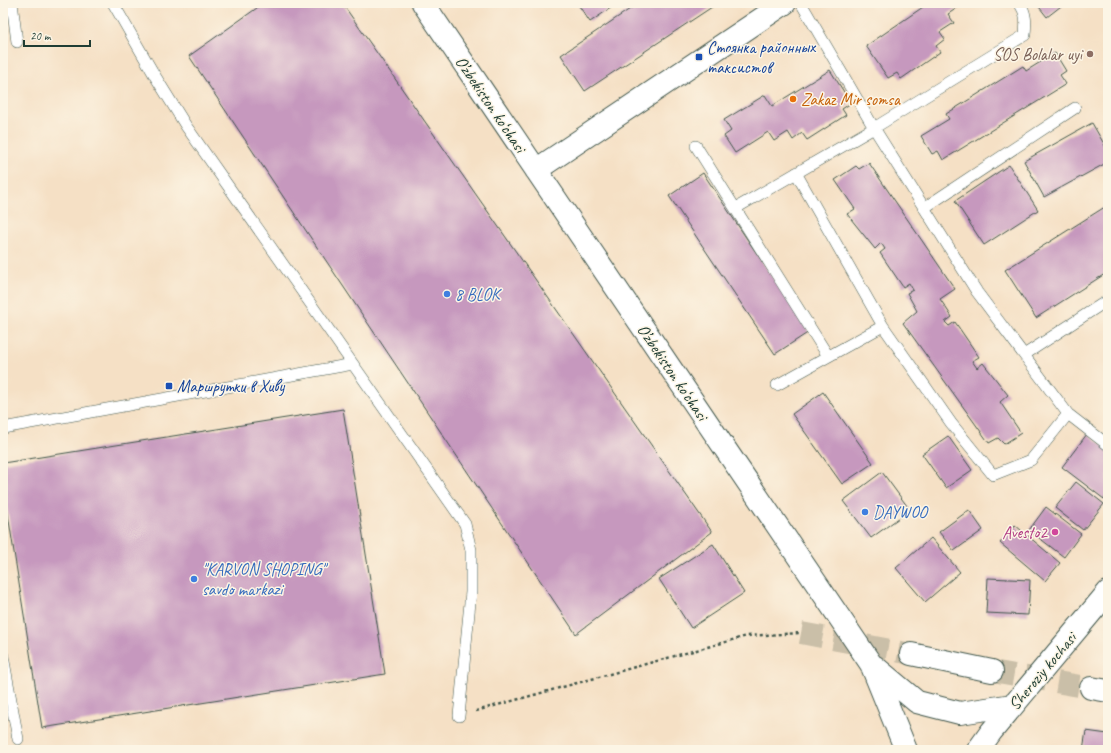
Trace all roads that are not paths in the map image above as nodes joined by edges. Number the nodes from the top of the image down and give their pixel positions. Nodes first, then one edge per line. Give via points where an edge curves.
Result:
1 (12, 3) edge
2 (113, 3) edge
3 (423, 3) edge
4 (786, 3) edge
5 (801, 3) edge
6 (1019, 3) edge
7 (16, 42) dead end
8 (1075, 108) dead end
9 (874, 128) junction
10 (696, 146) dead end
11 (536, 170) junction
12 (796, 173) junction
13 (736, 208) junction
14 (924, 208) junction
15 (1108, 300) edge
16 (883, 326) junction
17 (1024, 355) junction
18 (828, 356) junction
19 (353, 364) junction
20 (777, 385) dead end
21 (1068, 414) junction
22 (3, 428) edge
23 (1108, 446) edge
24 (1108, 592) edge
25 (911, 654) tunnel mouth
26 (3, 656) edge
27 (871, 664) junction
28 (992, 671) tunnel mouth
29 (1013, 705) junction
30 (459, 716) road end
31 (18, 739) dead end
32 (906, 750) edge
33 (978, 750) edge

1 - 7 lane
2 - 19 lane via 186,126
3 - 11 street, O’zbekiston ko‘chasi
4 - 11 street
5 - 9 lane
6 - 9 lane via 1024,10 1025,35
8 - 14 lane
9 - 12 lane
9 - 14 lane
10 - 13 lane
11 - 27 street, O’zbekiston ko‘chasi
12 - 13 lane
12 - 16 lane
13 - 18 lane
14 - 17 lane via 977,292
15 - 17 lane
16 - 18 lane
16 - 21 lane via 951,423 993,475 1031,460
17 - 21 lane
18 - 20 lane
19 - 22 lane
19 - 30 lane via 465,524 471,550 471,592
21 - 23 lane
24 - 29 street, Sheroziy kochasi
25 - 28 street
26 - 31 lane
27 - 29 street via 918,702 960,713
27 - 32 street, O’zbekiston ko‘chasi
29 - 33 street, Sheroziy kochasi

